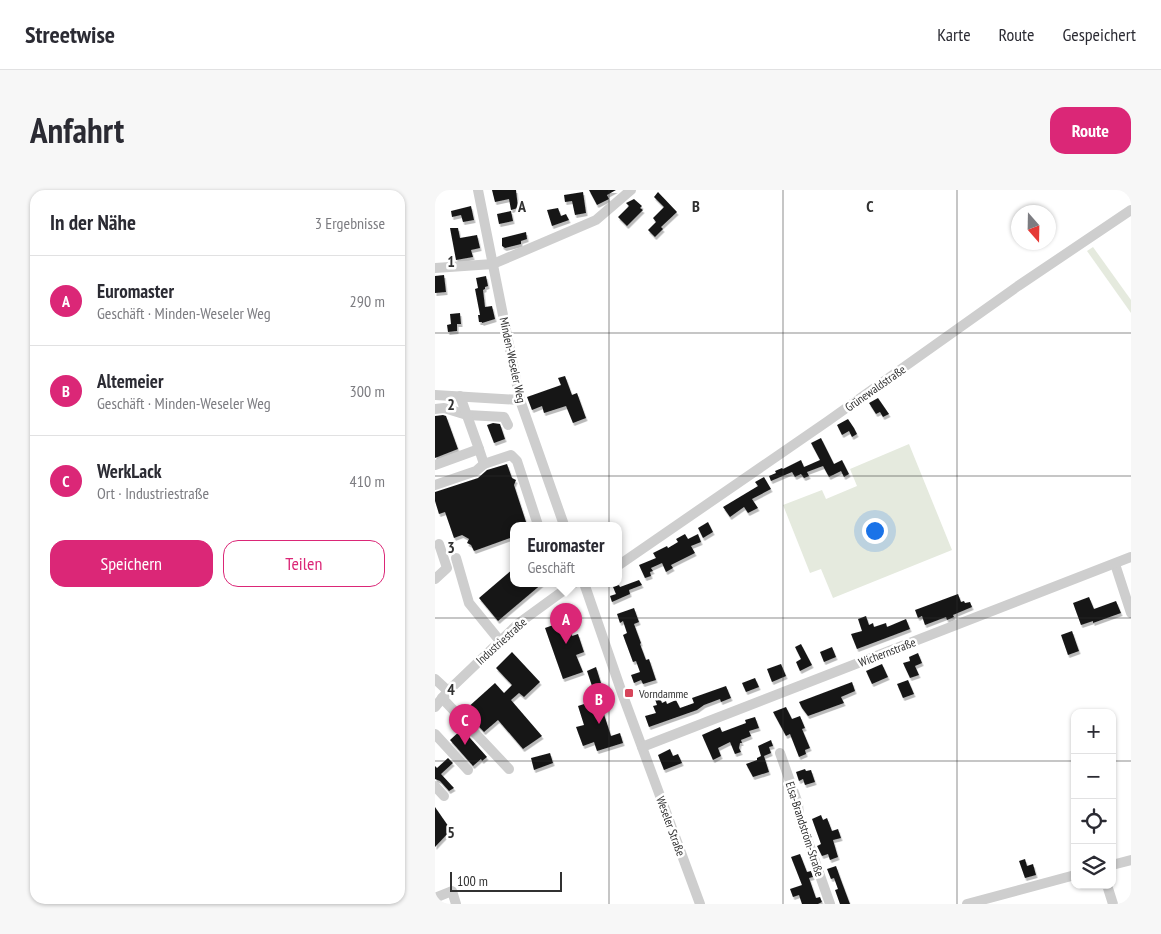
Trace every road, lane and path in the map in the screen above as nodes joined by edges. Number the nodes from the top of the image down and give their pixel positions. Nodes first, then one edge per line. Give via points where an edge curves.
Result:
1 (478, 190) edge
2 (631, 190) edge
3 (1131, 210) edge
4 (493, 264) junction
5 (435, 268) edge
6 (435, 395) edge
7 (460, 396) junction
8 (520, 400) junction
9 (435, 409) edge
10 (467, 415) junction
11 (508, 425) dead end
12 (479, 449) junction
13 (484, 464) junction
14 (435, 465) edge
15 (435, 485) edge
16 (537, 522) edge
17 (563, 522) edge
18 (439, 544) dead end
19 (1131, 557) edge
20 (456, 558) dead end
21 (622, 563) edge
22 (1115, 564) junction
23 (435, 579) edge
24 (563, 587) edge
25 (588, 587) edge
26 (1131, 613) edge
27 (500, 641) junction
28 (435, 679) edge
29 (441, 699) edge
30 (435, 734) edge
31 (642, 747) junction
32 (780, 754) dead end
33 (509, 769) dead end
34 (468, 770) dead end
35 (435, 786) edge
36 (444, 796) dead end
37 (1131, 860) edge
38 (1116, 864) edge
39 (1071, 876) edge
40 (1108, 889) edge
41 (1009, 893) junction
42 (435, 898) edge
43 (456, 904) edge
44 (700, 904) edge
45 (830, 904) edge
46 (967, 904) edge
47 (1011, 904) edge
48 (1113, 904) edge

1 - 4 street, Minden-Weseler Weg
2 - 4 street via 596,220
3 - 21 street, Grünewaldstraße
4 - 5 street
4 - 8 street, Minden-Weseler Weg
6 - 7 street
7 - 8 street
7 - 10 street
8 - 17 street, Minden-Weseler Weg
9 - 10 street
10 - 11 street via 504,417
10 - 12 street
12 - 13 street
12 - 14 street
13 - 15 street via 476,471
13 - 16 street via 511,455 517,461
18 - 23 street via 447,568
19 - 22 street, Wichernstraße
20 - 27 street via 469,603
22 - 26 street
22 - 31 street, Wichernstraße
24 - 27 street, Industriestraße
25 - 31 street
27 - 29 street, Industriestraße
28 - 29 street
29 - 33 street
30 - 34 street
31 - 44 street, Weseler Straße
32 - 45 street, Elsa-Brandström-Straße
35 - 36 street
37 - 38 street
39 - 41 street
40 - 48 street
41 - 46 street
41 - 47 street
42 - 43 street via 452,891

